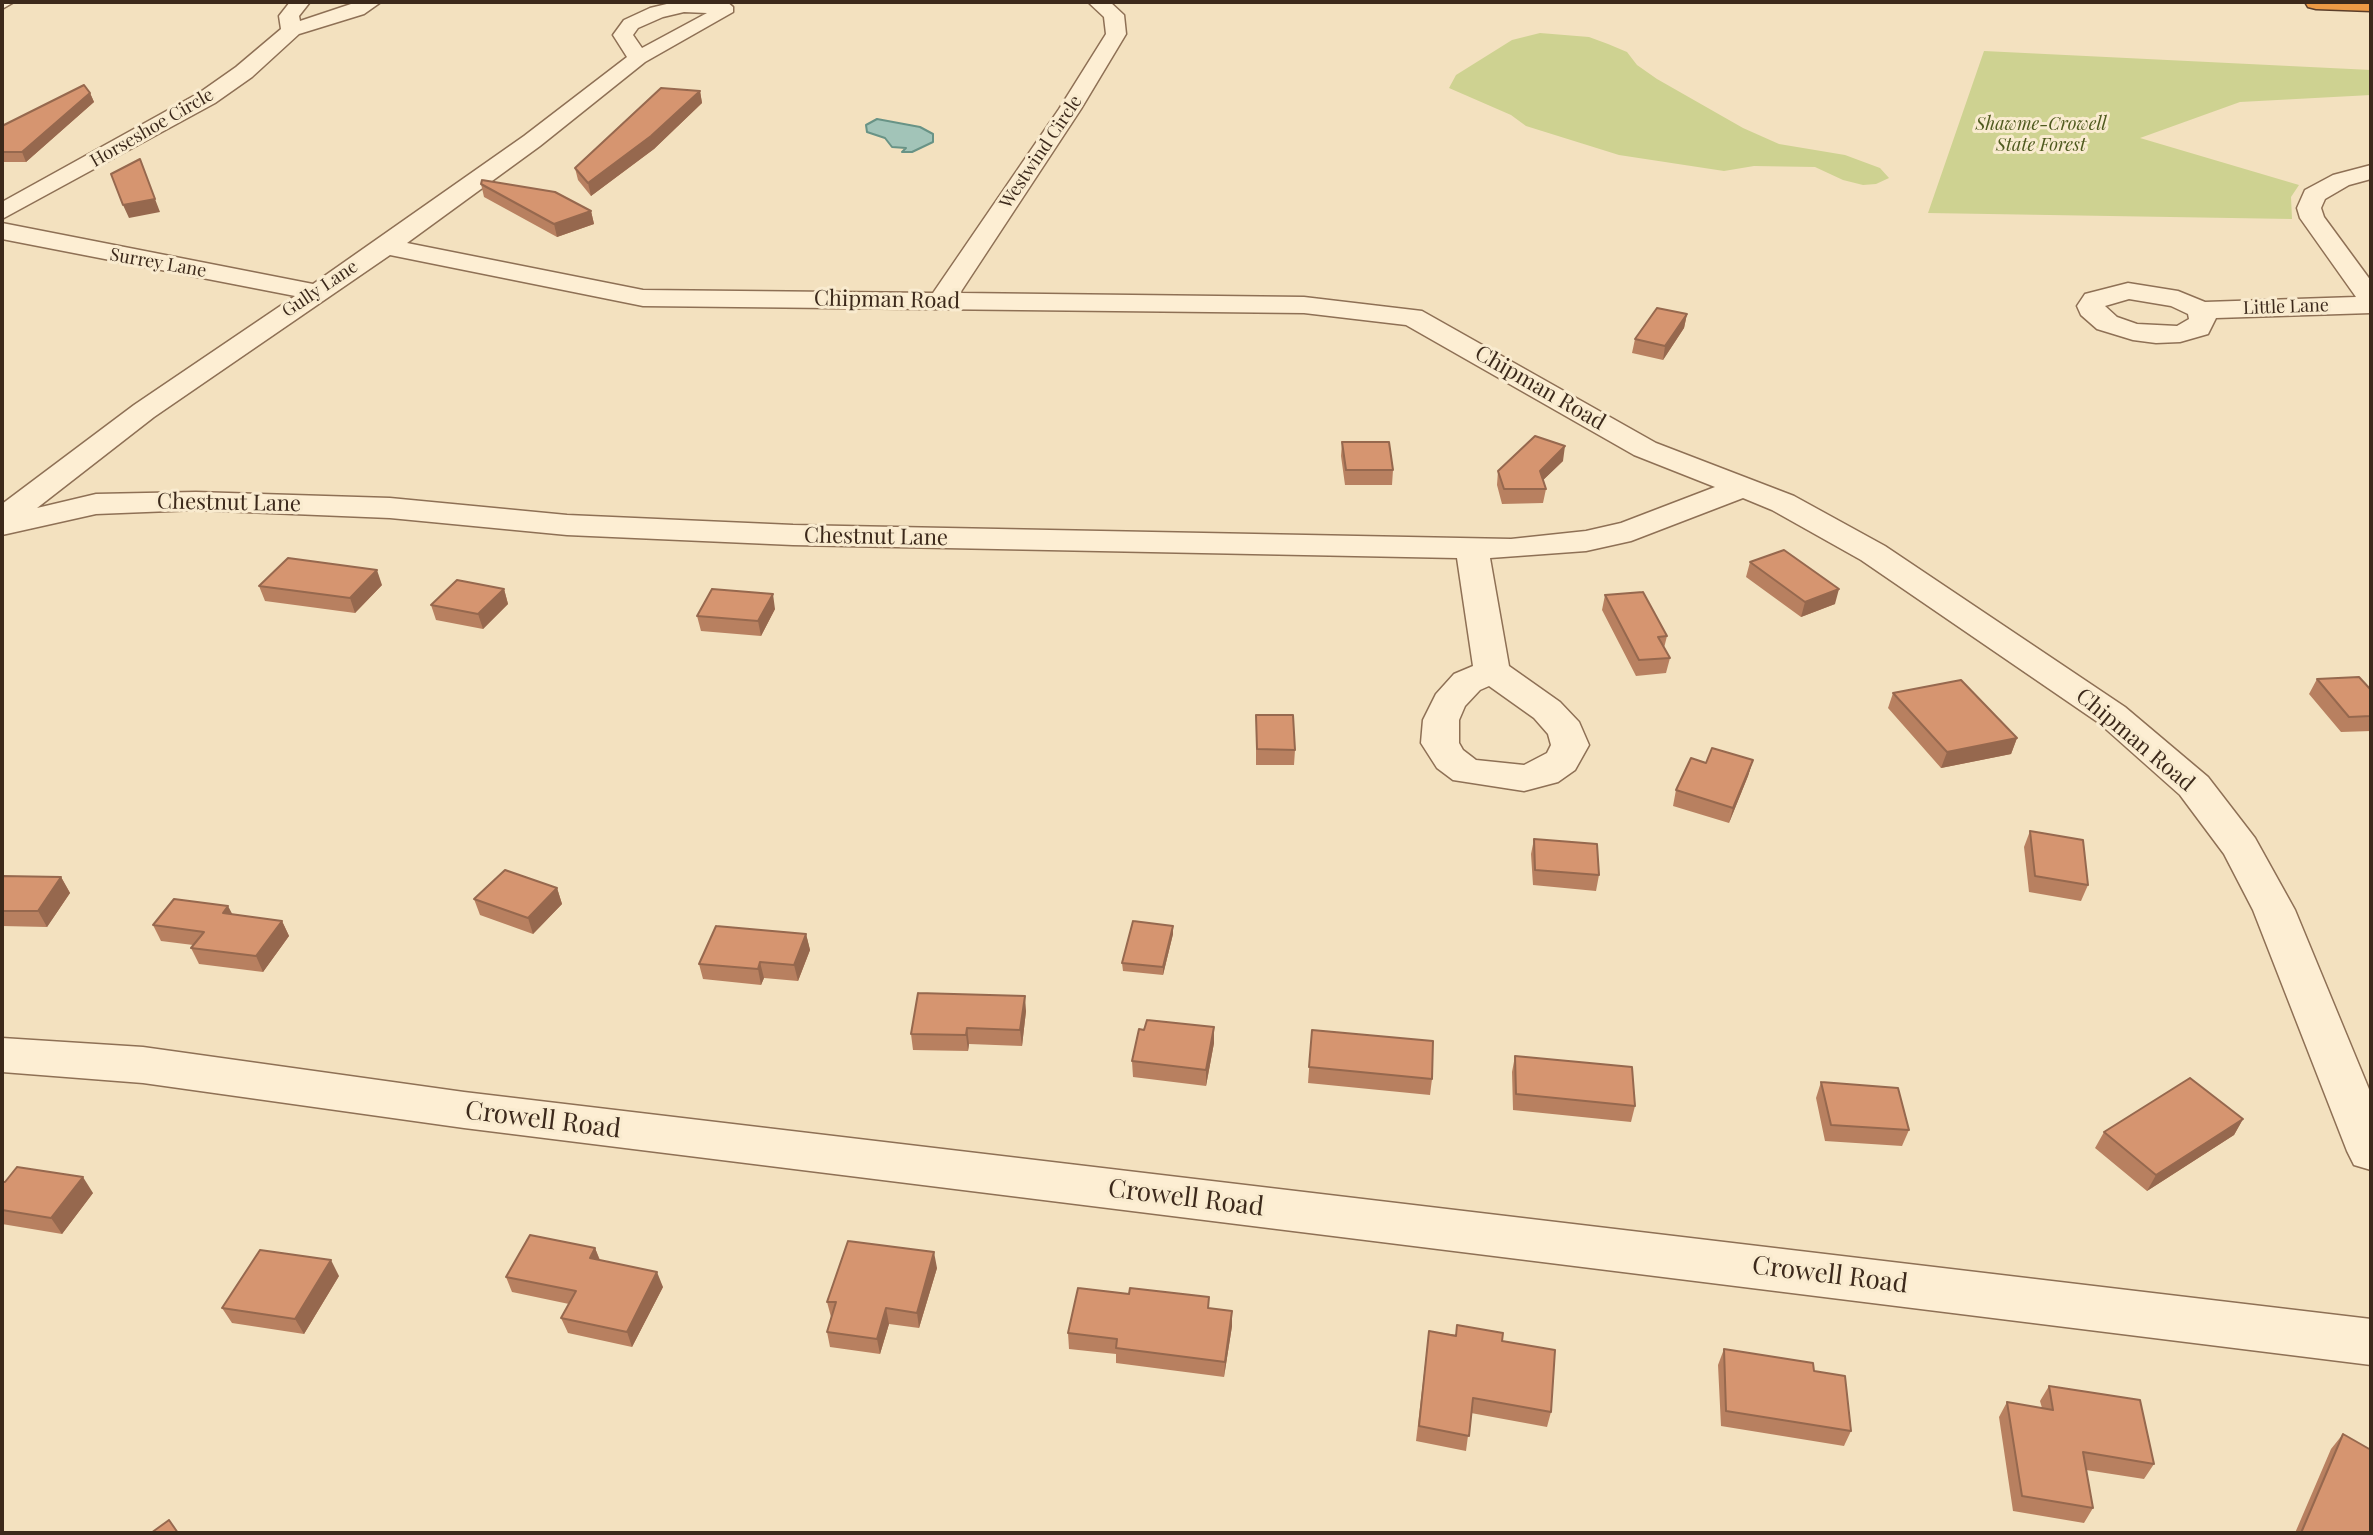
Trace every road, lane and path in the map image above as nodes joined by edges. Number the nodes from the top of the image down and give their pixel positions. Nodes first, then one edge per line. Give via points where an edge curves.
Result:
1 (300, 2) edge
2 (371, 2) edge
3 (1098, 2) edge
4 (2316, 2) edge
5 (2371, 4) edge
6 (730, 5) edge
7 (292, 30) junction
8 (638, 58) junction
9 (2371, 172) edge
10 (2, 212) edge
11 (2, 231) edge
12 (386, 246) junction
13 (315, 292) junction
14 (941, 301) junction
15 (2371, 302) edge
16 (2201, 310) dead end
17 (1743, 487) junction
18 (2, 522) edge
19 (1472, 549) junction
20 (1492, 671) dead end
21 (2, 1055) edge
22 (2371, 1151) edge
23 (2371, 1342) edge

1 - 7 street via 289,16
2 - 7 street, Horseshoe Circle
3 - 14 street, Westwind Circle via 1114,15 1116,34
4 - 5 highway
6 - 8 street, Gully Lane
6 - 8 street, Gully Lane via 684,6 631,24 623,35
7 - 10 street, Horseshoe Circle via 207,98
8 - 12 street, Gully Lane
9 - 15 street via 2314,195 2309,208
11 - 13 street, Surrey Lane
12 - 13 street, Gully Lane
12 - 14 street, Chipman Road via 643,298
13 - 18 street, Gully Lane via 144,411
14 - 17 street, Chipman Road via 1304,305 1412,317 1645,449
15 - 16 street, Little Lane
17 - 19 street, Chestnut Lane via 1631,531 1546,545
17 - 22 street, Chipman Road via 1873,553 2112,715 2194,786 2241,848 2274,910
18 - 19 street, Chestnut Lane via 96,504 196,501 390,508 567,525 793,535
19 - 20 street
21 - 23 street, Crowell Road via 143,1065 479,1112

